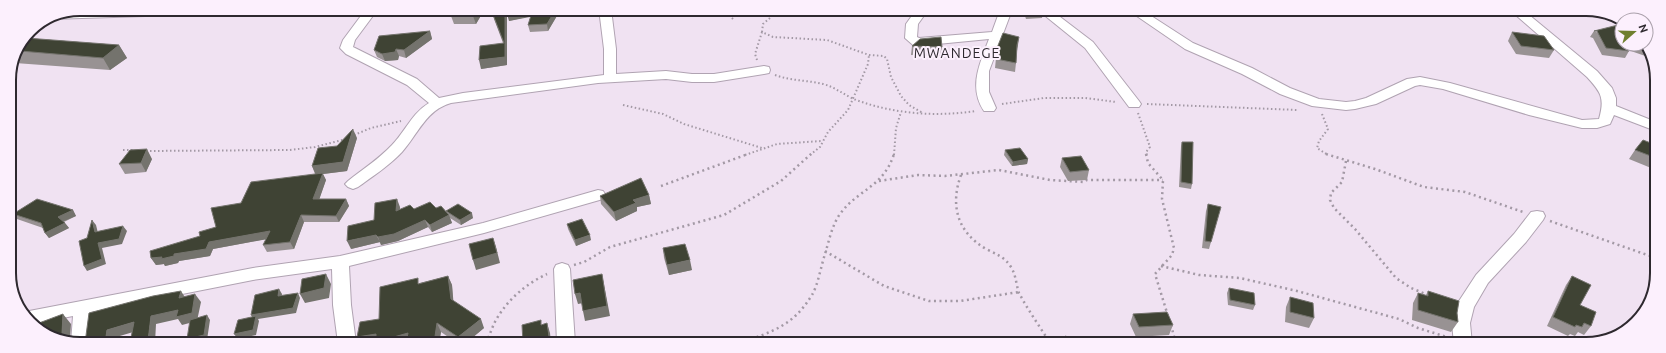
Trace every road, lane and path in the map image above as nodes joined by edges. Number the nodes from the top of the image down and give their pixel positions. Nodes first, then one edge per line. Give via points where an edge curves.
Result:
1 (367, 16) edge
2 (606, 16) edge
3 (730, 16) edge
4 (772, 16) edge
5 (919, 16) edge
6 (1004, 16) edge
7 (1052, 16) edge
8 (1143, 16) edge
9 (1523, 16) edge
10 (733, 19) dead end
11 (762, 32) junction
12 (997, 35) junction
13 (869, 55) junction
14 (764, 70) junction
15 (610, 78) junction
16 (853, 98) junction
17 (437, 103) junction
18 (1134, 104) junction
19 (623, 105) dead end
20 (1319, 107) junction
21 (989, 108) junction
22 (1609, 108) junction
23 (901, 112) junction
24 (925, 114) junction
25 (419, 118) junction
26 (1650, 125) edge
27 (353, 136) edge
28 (347, 139) edge
29 (821, 141) junction
30 (763, 148) junction
31 (123, 150) dead end
32 (1346, 161) junction
33 (961, 175) junction
34 (1163, 180) junction
35 (879, 181) junction
36 (353, 184) dead end
37 (661, 186) dead end
38 (598, 195) dead end
39 (1536, 216) junction
40 (825, 251) junction
41 (1650, 256) edge
42 (340, 262) junction
43 (1161, 266) junction
44 (562, 269) junction
45 (1019, 292) junction
46 (1435, 297) edge
47 (83, 307) junction
48 (34, 317) edge
49 (80, 337) edge
50 (347, 337) edge
51 (488, 337) edge
52 (566, 337) edge
53 (756, 337) edge
54 (1046, 337) edge
55 (1174, 337) edge
56 (1445, 337) edge
57 (1462, 337) edge

1 - 17 street via 346,48 412,82
2 - 15 street
3 - 10 path
4 - 11 path via 763,24
5 - 12 street via 911,29 911,38 917,42
6 - 12 street
7 - 18 street via 1089,45
8 - 20 street via 1189,46 1247,71
9 - 22 street via 1592,74 1605,88
11 - 13 path via 773,36 828,40
11 - 14 path via 755,54
12 - 21 street via 983,71 982,92
13 - 16 path via 870,60 860,87
13 - 24 path via 886,57 889,70 903,99
14 - 15 street via 720,78 666,75
14 - 16 path via 779,77 834,88
15 - 17 street via 519,89
16 - 23 path
16 - 29 path via 848,109
17 - 25 street
18 - 20 path
18 - 21 path via 1084,98 1044,98
18 - 34 path via 1150,147 1146,152 1148,163
19 - 30 path via 663,114 684,124
20 - 22 street via 1355,105 1371,101 1412,82 1420,81 1582,124 1605,121
20 - 32 path via 1328,129 1317,148 1321,152
21 - 24 path via 962,114
22 - 26 street
23 - 24 path
23 - 35 path via 896,128 895,152 890,167
25 - 27 path via 386,124
25 - 36 street via 392,153
28 - 31 path via 290,150
29 - 30 path via 789,142
29 - 44 path via 820,147 781,181 724,215 610,247 584,262
30 - 37 path
32 - 39 path via 1424,187 1465,192
32 - 46 path via 1342,182 1331,193 1330,200 1334,208 1404,285
33 - 34 path via 999,170 1050,180
33 - 35 path via 918,175
33 - 45 path via 954,196 958,220 980,244 1010,264 1016,276
34 - 43 path via 1162,199 1174,248 1172,255
35 - 40 path via 840,214
38 - 42 street via 484,228
39 - 41 path
39 - 57 street via 1520,238 1482,279 1465,306 1461,323
40 - 45 path via 884,286 929,301 960,301
40 - 53 path via 813,294 791,321
42 - 47 street via 253,274
42 - 50 street via 342,305
43 - 55 path via 1155,276
43 - 56 path via 1199,275 1240,278 1298,291 1387,316
44 - 51 path via 538,278 518,293 495,321
44 - 52 street
45 - 54 path
47 - 48 street
47 - 49 street

